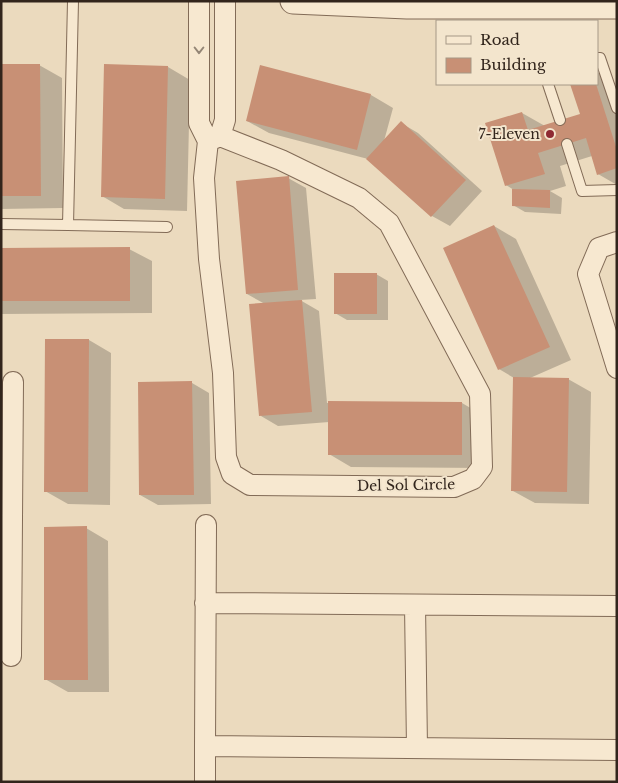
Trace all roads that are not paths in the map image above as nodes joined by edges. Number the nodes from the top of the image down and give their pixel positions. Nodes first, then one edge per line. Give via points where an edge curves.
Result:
1 (73, 1) edge
2 (199, 1) edge
3 (225, 1) edge
4 (293, 1) edge
5 (407, 4) edge
6 (562, 4) edge
7 (617, 6) edge
8 (598, 58) edge
9 (548, 85) edge
10 (225, 88) junction
11 (199, 89) junction
12 (617, 108) edge
13 (560, 120) dead end
14 (214, 138) junction
15 (567, 144) dead end
16 (617, 190) edge
17 (1, 224) edge
18 (68, 225) junction
19 (166, 226) dead end
20 (617, 242) edge
21 (617, 368) edge
22 (13, 382) dead end
23 (7, 508) edge
24 (206, 525) dead end
25 (205, 603) junction
26 (415, 605) junction
27 (617, 606) edge
28 (11, 656) dead end
29 (205, 746) junction
30 (417, 748) junction
31 (617, 750) edge
32 (205, 782) edge

1 - 18 lane
2 -> 11 street, Del Sol Circle
3 - 10 street, Del Sol Circle
4 - 5 street
5 - 6 street via 486,10
6 - 7 street
8 - 12 lane
9 - 13 lane
10 - 11 street
10 - 14 street, Del Sol Circle via 225,120
11 - 14 street, Del Sol Circle via 199,123
14 - 14 street, Del Sol Circle via 280,160 359,198 389,223 480,394 482,467 474,479 454,487 250,485 232,474 226,457 223,373 209,259 204,178
15 - 16 lane via 582,191
17 - 18 lane
18 - 19 lane
20 - 21 street via 599,248 588,274
22 - 23 street
23 - 28 street
24 - 25 street
25 - 26 street
25 - 29 street
26 - 27 street
26 - 30 street
29 - 30 street
29 - 32 street
30 - 31 street

